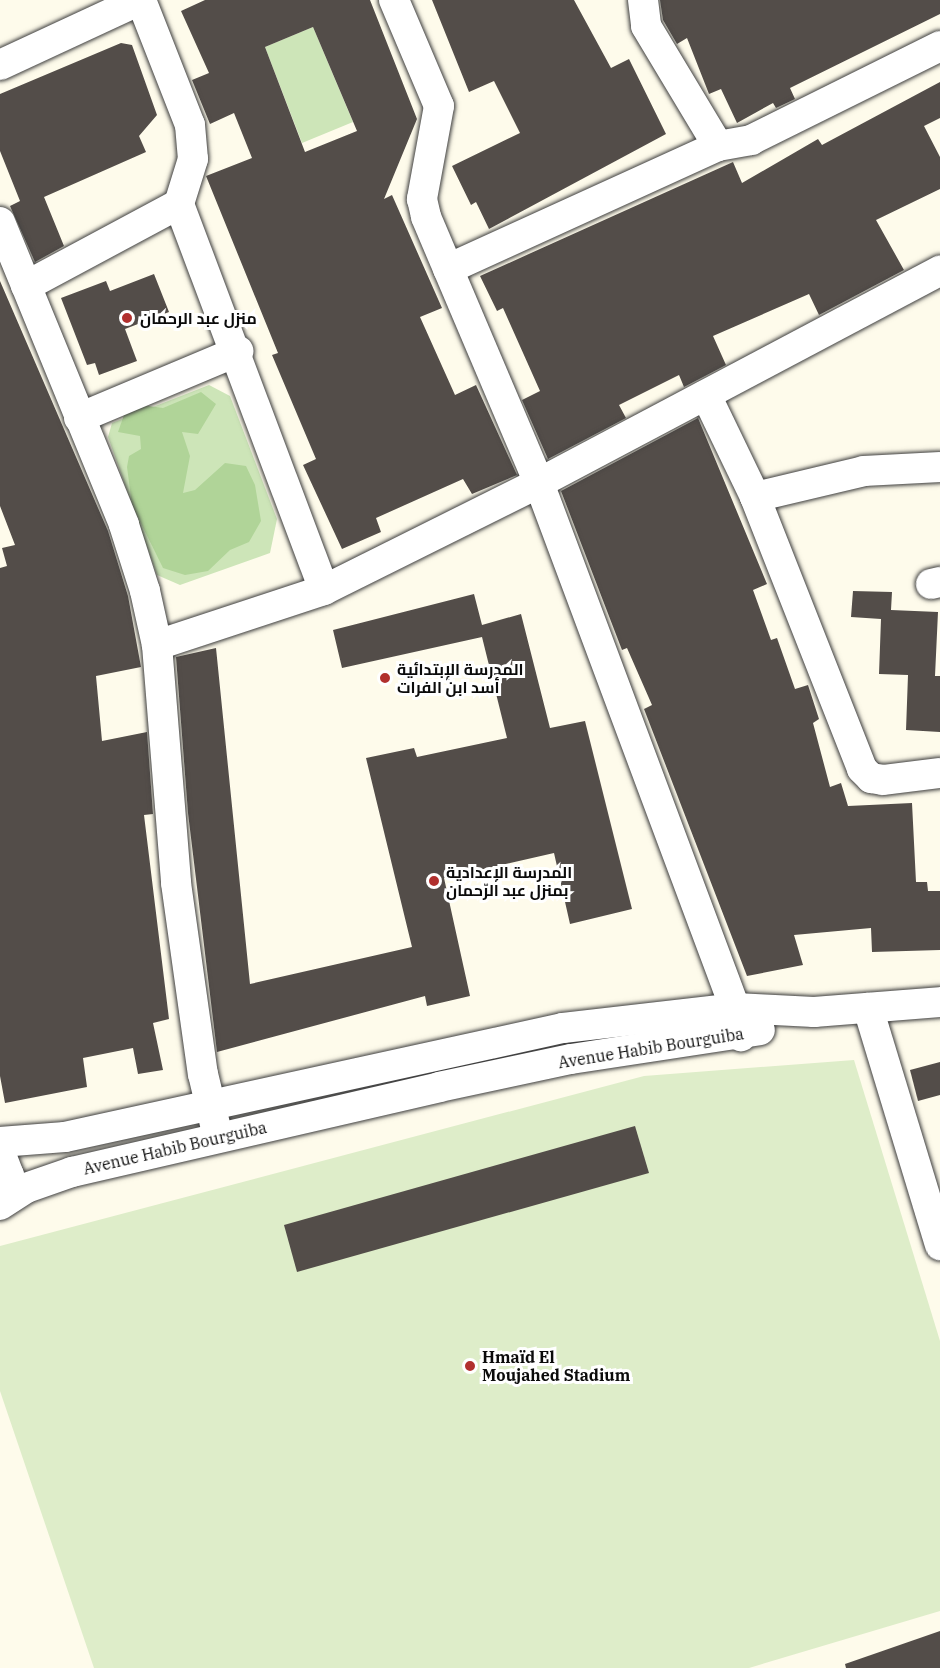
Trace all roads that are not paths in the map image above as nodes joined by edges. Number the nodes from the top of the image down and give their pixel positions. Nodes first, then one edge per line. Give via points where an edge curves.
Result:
1 (141, 0) edge
2 (394, 0) edge
3 (643, 0) edge
4 (940, 46) edge
5 (0, 65) edge
6 (718, 146) junction
7 (180, 204) junction
8 (0, 222) edge
9 (448, 269) junction
10 (940, 271) edge
11 (26, 286) junction
12 (238, 351) junction
13 (706, 395) junction
14 (80, 418) junction
15 (940, 467) edge
16 (539, 483) junction
17 (755, 497) junction
18 (324, 590) junction
19 (157, 645) junction
20 (940, 773) edge
21 (940, 1002) edge
22 (868, 1008) junction
23 (738, 1022) junction
24 (210, 1106) junction
25 (218, 1137) junction
26 (0, 1142) edge
27 (0, 1152) edge
28 (0, 1204) edge
29 (940, 1245) edge

1 - 5 street
1 - 7 street via 190,125 193,159
2 - 9 street via 439,106 422,199
3 - 6 street via 646,26
4 - 6 street via 751,140
6 - 9 street
7 - 11 street
7 - 12 street
8 - 11 street
9 - 16 street
10 - 13 street
11 - 14 street
12 - 14 street
12 - 18 street
13 - 16 street
13 - 17 street
14 - 19 street via 124,525
15 - 17 street via 864,471
16 - 18 street
16 - 23 street
17 - 20 street via 862,769 872,778 883,780
18 - 19 street
19 - 24 street via 176,883
21 - 22 street, Avenue Habib Bourguiba
22 - 23 street, Avenue Habib Bourguiba
22 - 29 street
23 - 24 street, Avenue Habib Bourguiba via 563,1028
23 - 25 street, Avenue Habib Bourguiba
24 - 25 street
24 - 26 street, Avenue Habib Bourguiba via 65,1137
25 - 28 street, Avenue Habib Bourguiba via 47,1179
27 - 28 street via 9,1175

